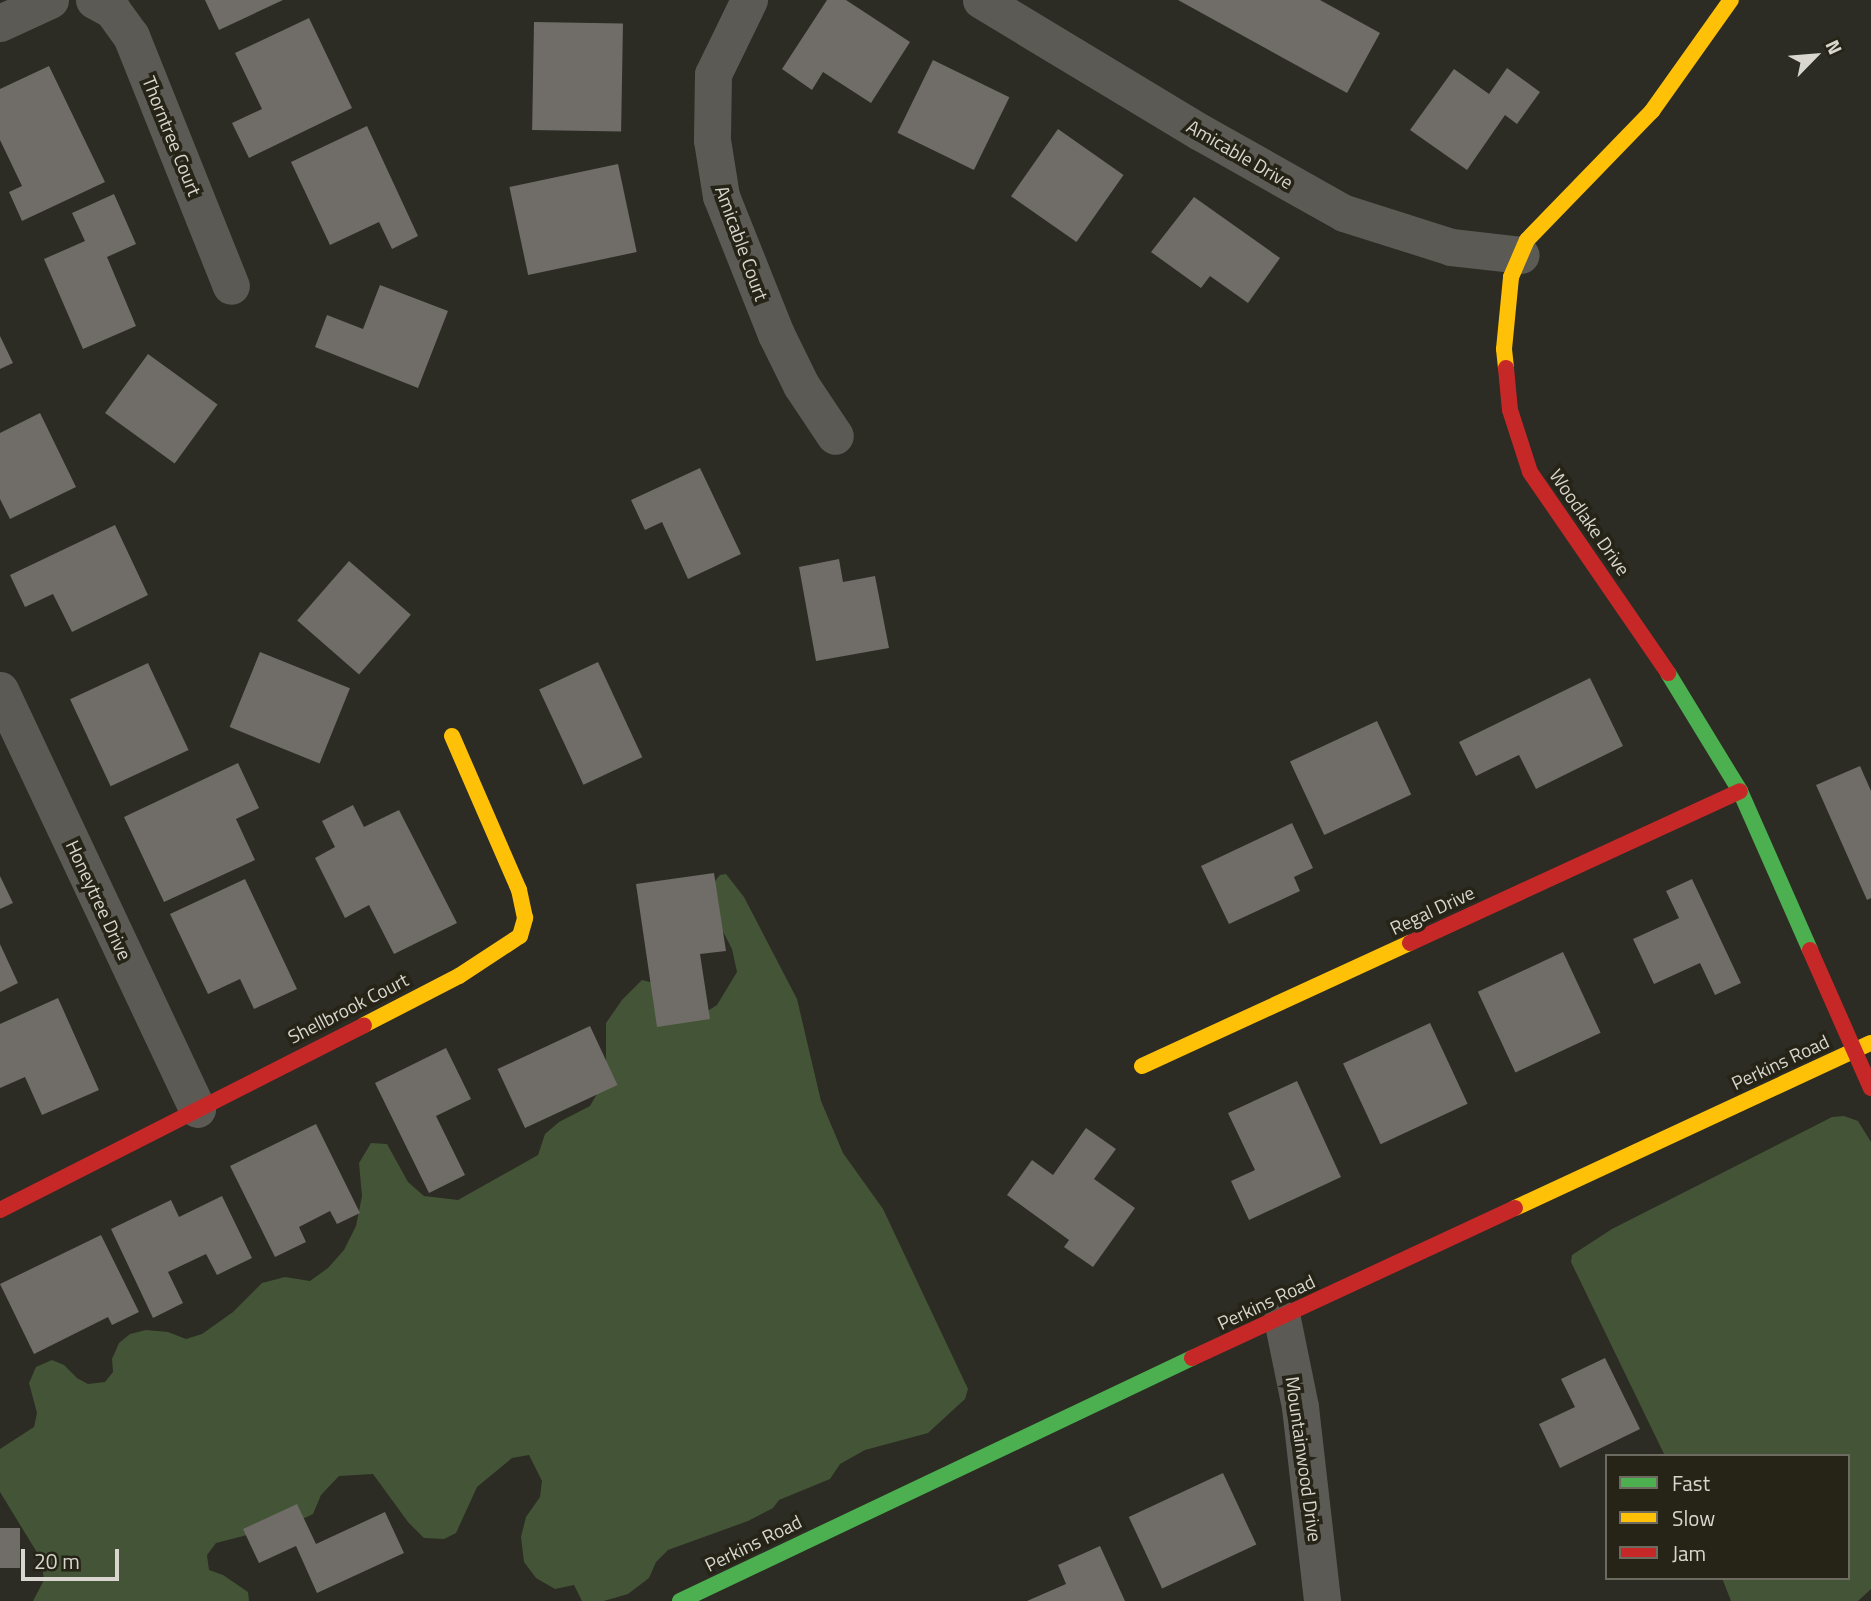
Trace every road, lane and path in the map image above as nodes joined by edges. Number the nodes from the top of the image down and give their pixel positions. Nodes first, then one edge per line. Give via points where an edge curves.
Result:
1 (50, 0) edge
2 (94, 0) edge
3 (749, 0) edge
4 (981, 0) edge
5 (1731, 0) edge
6 (0, 23) edge
7 (1521, 255) junction
8 (232, 286) dead end
9 (835, 436) dead end
10 (0, 691) edge
11 (452, 736) dead end
12 (1740, 792) junction
13 (1871, 1043) edge
14 (1855, 1051) junction
15 (1142, 1066) dead end
16 (1871, 1088) edge
17 (197, 1109) junction
18 (0, 1210) edge
19 (1282, 1319) junction
20 (687, 1600) edge
21 (1322, 1601) edge

1 - 6 street
2 - 8 street, Thorntree Court via 112,10 131,36
3 - 9 street, Amicable Court via 713,74 712,140 721,195 776,334
4 - 7 street, Amicable Drive via 1344,213 1451,247
5 - 7 street, Woodlake Drive via 1652,111 1527,240
7 - 12 street, Woodlake Drive via 1511,277 1504,349 1510,410 1530,472 1658,657
10 - 17 street, Honeytree Drive
11 - 17 street, Shellbrook Court via 519,890 525,918 520,936 459,975
12 - 14 street, Woodlake Drive
12 - 15 street, Regal Drive
13 - 14 street, Perkins Road
14 - 16 street, Woodlake Drive
14 - 19 street, Perkins Road
17 - 18 street, Shellbrook Court
19 - 20 street, Perkins Road via 1138,1383
19 - 21 street, Mountainwood Drive via 1300,1407

